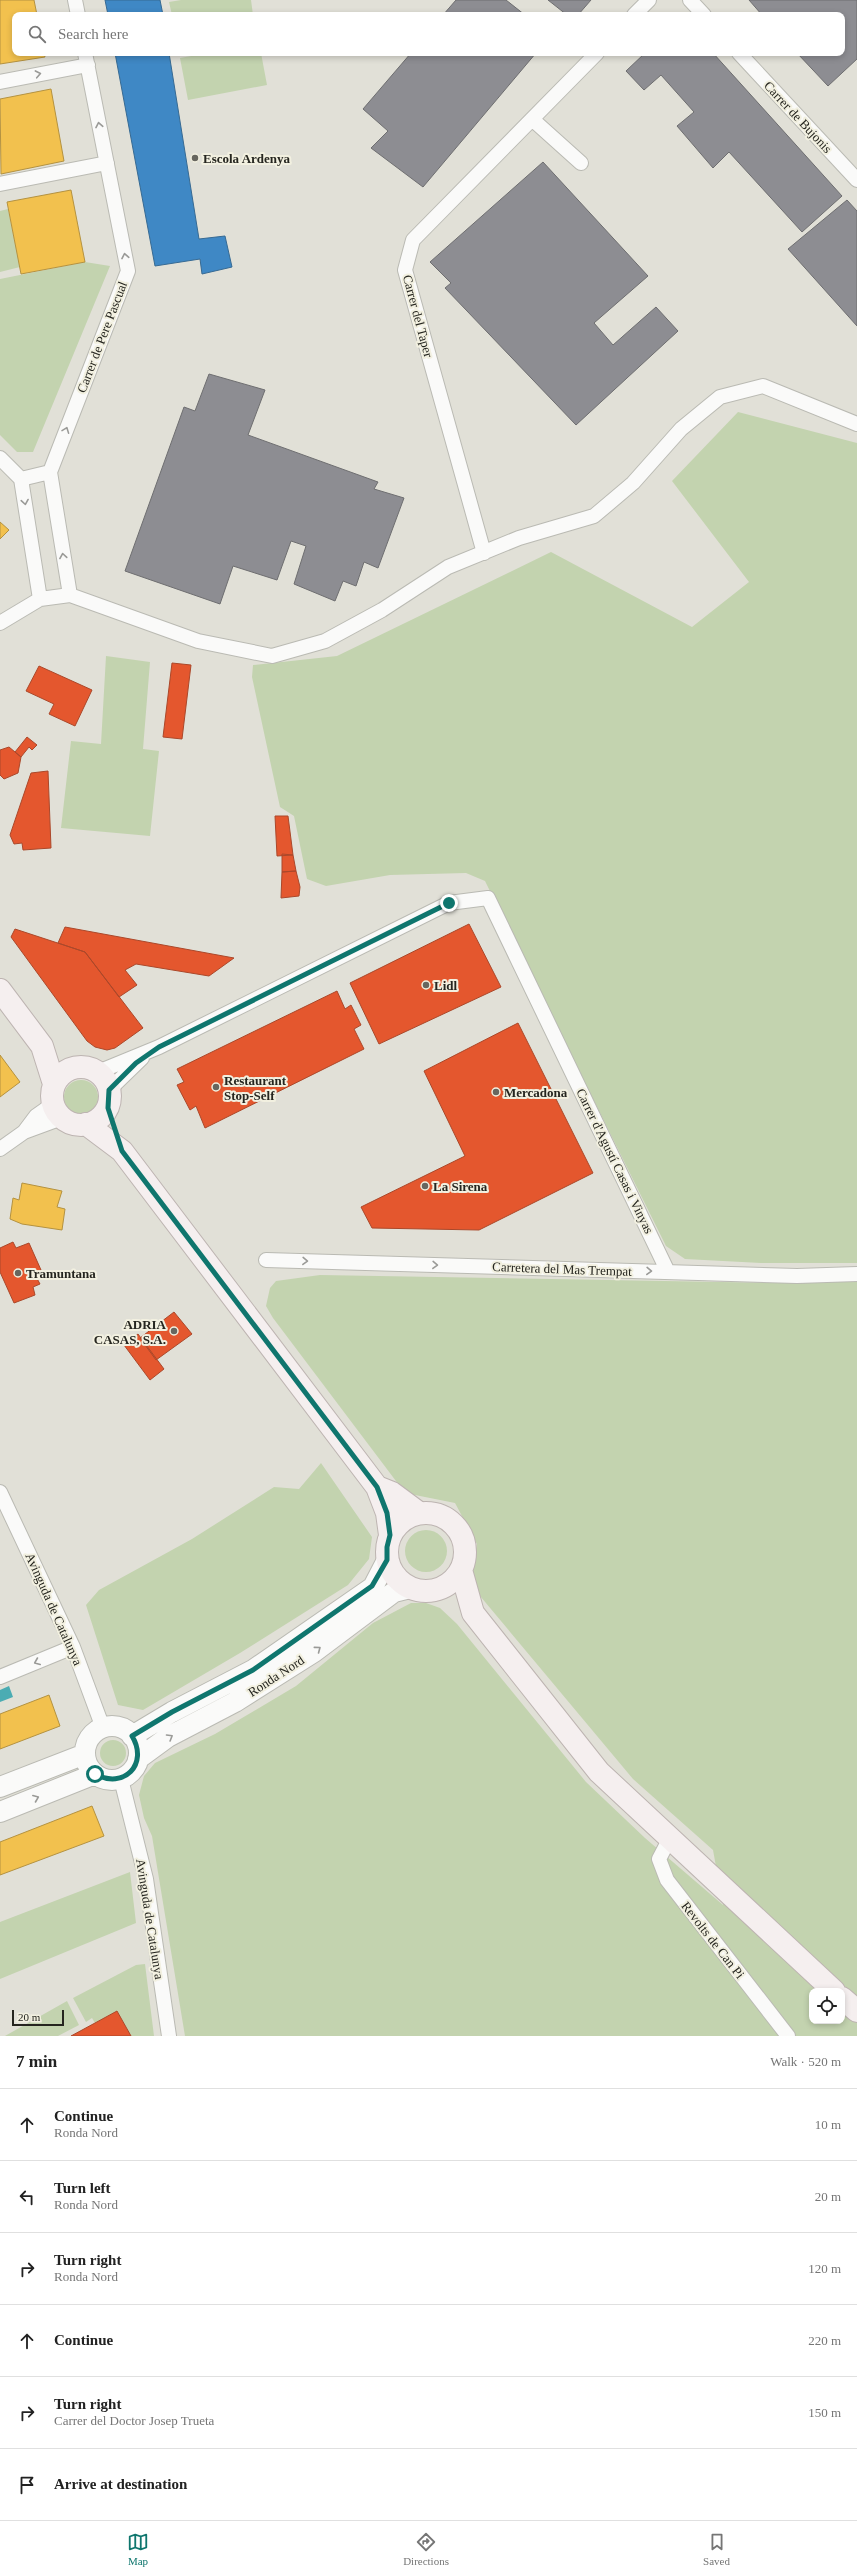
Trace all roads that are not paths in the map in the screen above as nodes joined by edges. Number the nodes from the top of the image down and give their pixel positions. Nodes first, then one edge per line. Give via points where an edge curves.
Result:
1 (75, 0) edge
2 (649, 0) edge
3 (690, 0) edge
4 (77, 12) edge
5 (637, 12) edge
6 (701, 12) edge
7 (594, 56) edge
8 (742, 56) edge
9 (86, 59) edge
10 (0, 82) edge
11 (532, 119) junction
12 (107, 163) junction
13 (580, 163) dead end
14 (857, 180) edge
15 (0, 184) edge
16 (857, 424) edge
17 (0, 458) edge
18 (50, 472) junction
19 (21, 479) junction
20 (484, 553) junction
21 (70, 595) junction
22 (40, 600) junction
23 (0, 623) edge
24 (0, 990) edge
25 (42, 1046) junction
26 (159, 1047) junction
27 (73, 1068) junction
28 (105, 1090) junction
29 (57, 1102) junction
30 (86, 1124) junction
31 (0, 1149) edge
32 (122, 1151) junction
33 (266, 1260) dead end
34 (668, 1272) junction
35 (857, 1274) edge
36 (377, 1487) junction
37 (0, 1492) edge
38 (419, 1513) junction
39 (390, 1535) junction
40 (387, 1560) junction
41 (461, 1570) junction
42 (410, 1588) junction
43 (433, 1591) junction
44 (473, 1613) junction
45 (73, 1647) junction
46 (0, 1677) edge
47 (102, 1728) junction
48 (132, 1736) junction
49 (85, 1754) junction
50 (138, 1759) junction
51 (95, 1774) junction
52 (121, 1779) junction
53 (0, 1787) edge
54 (0, 1812) edge
55 (670, 1838) junction
56 (831, 1988) edge
57 (845, 2000) edge
58 (857, 2010) edge
59 (169, 2036) edge
60 (788, 2036) edge

1 - 4 street
2 - 5 street
3 - 6 street
7 - 11 street, Carrer del Taper
8 - 14 street, Carrer de Bujonis
10 -> 9 street
12 -> 9 street, Carrer de Pere Pascual
11 - 13 street
11 - 20 street, Carrer del Taper via 413,240 405,270
12 - 15 street
18 -> 12 street, Carrer de Pere Pascual via 128,271
16 - 20 street via 763,386 720,397 682,429 633,483 594,516 519,538
17 - 19 street
18 - 19 street
21 -> 18 street
19 -> 22 street
20 - 21 street via 448,567 382,610 325,641 272,656 198,641
21 - 22 street
22 - 23 street
24 - 25 main road
25 - 27 main road
25 - 29 main road
26 - 28 street
26 - 28 street
26 - 34 street, Carrer d'Agustí Casas i Vinyas via 449,903 488,898
27 - 28 main road via 87,1067
27 - 29 main road via 62,1074
28 - 30 main road via 102,1116
28 - 32 main road
29 - 30 main road via 74,1124
29 - 31 street via 36,1116 24,1132
30 - 32 main road
32 - 36 main road
33 -> 34 street, Carretera del Mas Trempat
34 - 35 street, Carretera del Mas Trempat via 797,1276
36 - 38 main road via 392,1493
36 - 39 main road via 387,1513
37 - 45 street, Avinguda de Catalunya
38 - 39 main road via 397,1525
38 - 41 main road via 431,1513 454,1524 465,1546
39 - 40 main road
40 - 42 main road via 392,1572
40 - 48 street, Ronda Nord via 372,1586 253,1670
41 - 43 main road via 453,1580
41 - 44 main road
42 - 43 main road
50 -> 42 street, Ronda Nord via 168,1737 235,1702 314,1652 394,1592
43 - 44 main road
44 - 55 main road via 599,1772
45 -> 46 street
45 - 47 street, Avinguda de Catalunya
47 - 48 street via 118,1728
47 - 49 street via 89,1738
48 - 50 street via 136,1743
49 - 51 street via 86,1762
49 - 53 street
50 - 52 street, Ronda Nord via 134,1768
51 - 52 street via 107,1780
54 -> 51 street
52 - 59 street, Avinguda de Catalunya via 146,1879
55 - 56 main road
55 - 60 street, Revolts de Can Pi via 659,1859 666,1880
57 - 58 main road

